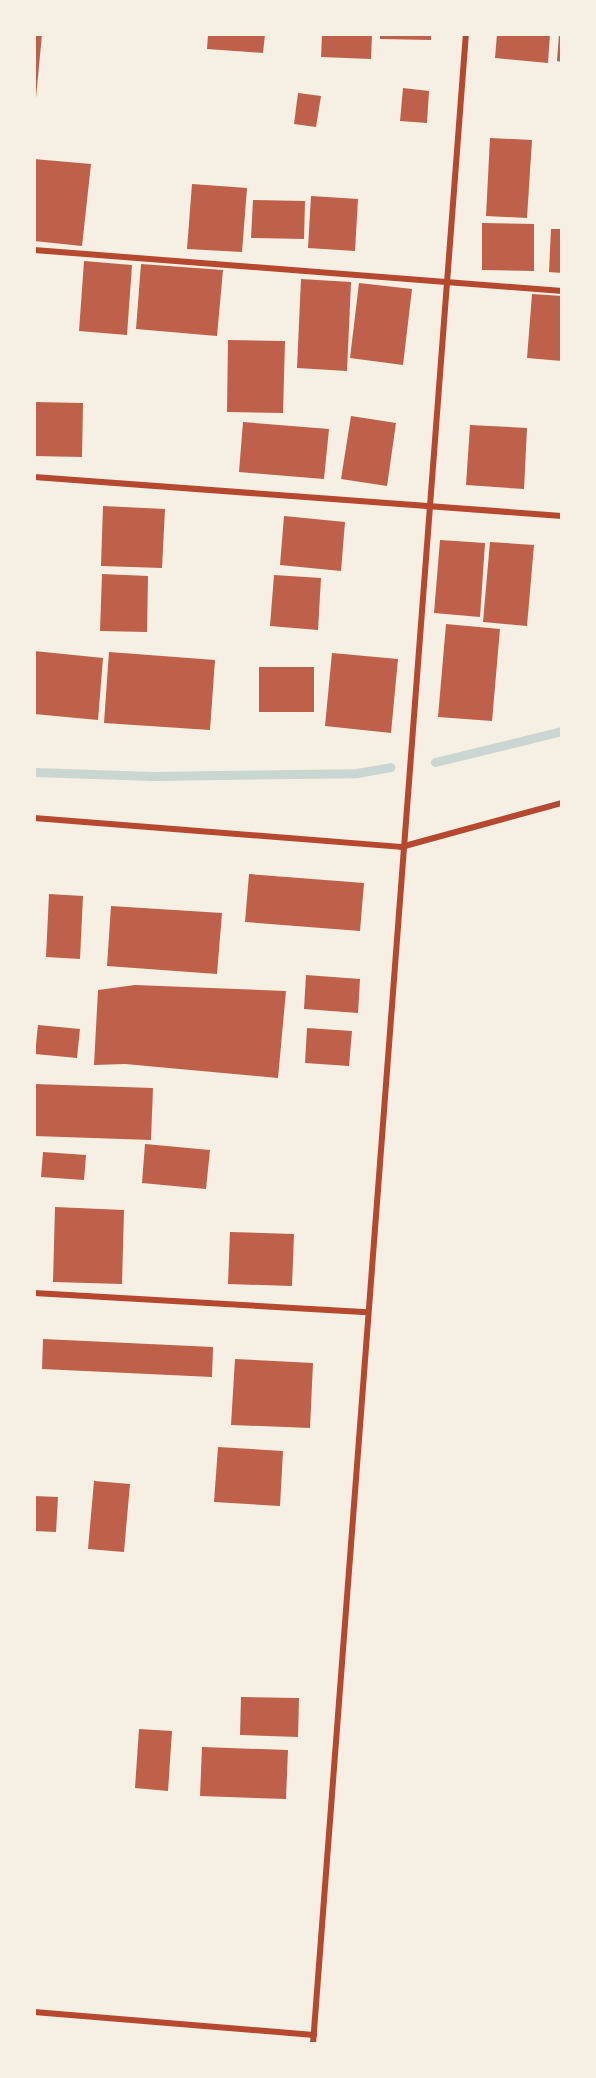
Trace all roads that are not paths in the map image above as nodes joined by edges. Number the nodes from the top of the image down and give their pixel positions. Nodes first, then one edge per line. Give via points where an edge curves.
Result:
1 (466, 34) edge
2 (34, 250) edge
3 (448, 282) junction
4 (561, 291) edge
5 (34, 477) edge
6 (428, 506) junction
7 (561, 516) edge
8 (561, 803) edge
9 (34, 818) edge
10 (401, 847) junction
11 (34, 1293) edge
12 (367, 1312) junction
13 (34, 2012) edge
14 (314, 2035) junction
15 (314, 2043) edge

1 - 3 street
2 - 3 street
3 - 4 street
3 - 6 street
5 - 6 street
6 - 7 street
6 - 10 street
8 - 10 street
9 - 10 street
10 - 12 street
11 - 12 street
12 - 14 street
13 - 14 street
14 - 15 street

